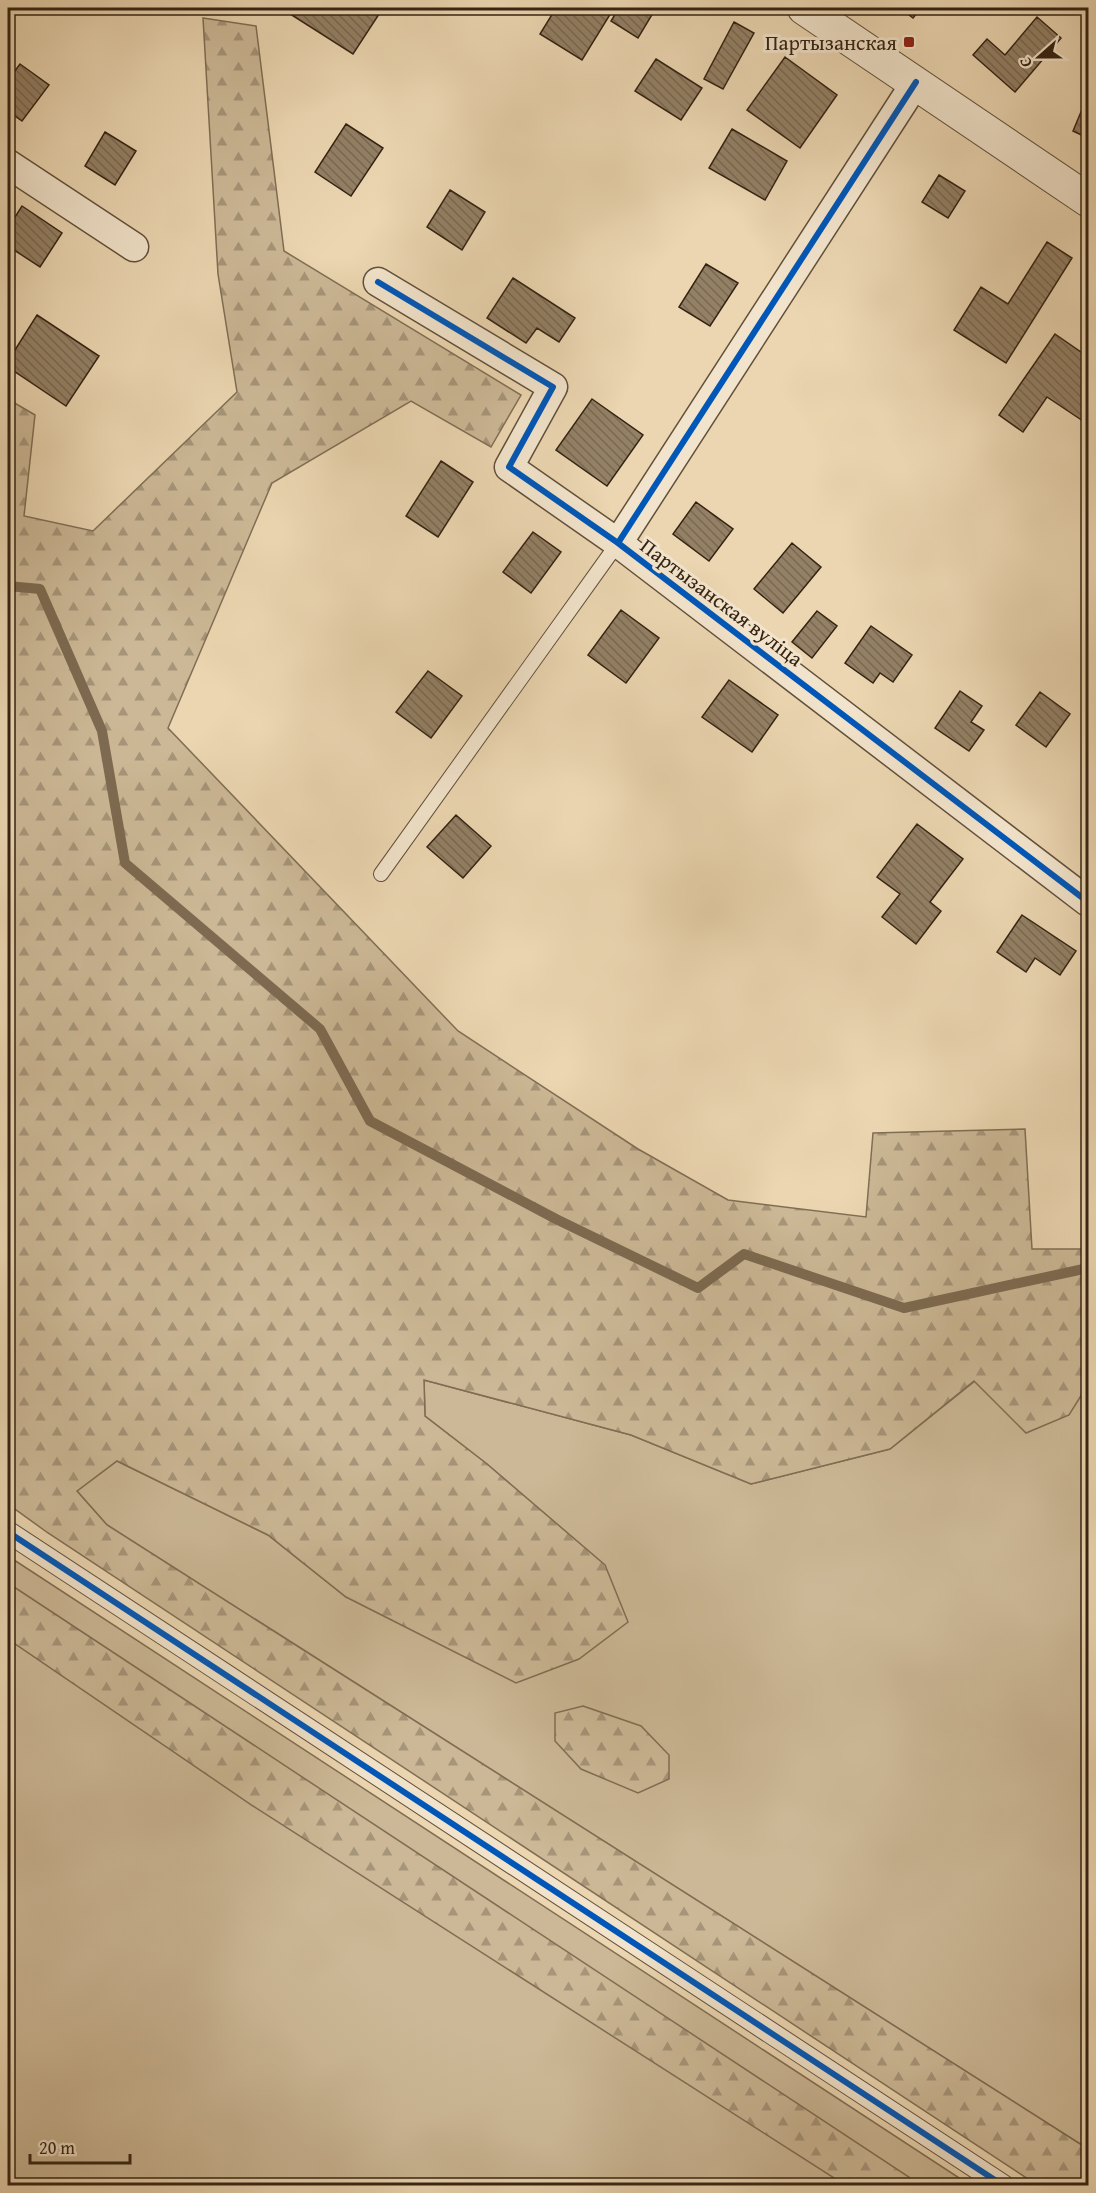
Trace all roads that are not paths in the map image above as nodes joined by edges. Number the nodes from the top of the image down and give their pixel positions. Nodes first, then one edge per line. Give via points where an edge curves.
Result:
1 (804, 8) edge
2 (916, 82) junction
3 (8, 164) edge
4 (1089, 200) edge
5 (134, 247) dead end
6 (378, 282) dead end
7 (618, 543) junction
8 (381, 874) dead end
9 (1089, 903) edge
10 (8, 1532) edge
11 (1004, 2186) edge

1 - 2 street
2 - 4 street
2 - 7 street
3 - 5 street
6 - 7 street, Партызанская вуліца via 553,387 509,467
7 - 8 lane
7 - 9 street, Партызанская вуліца
10 - 11 street

